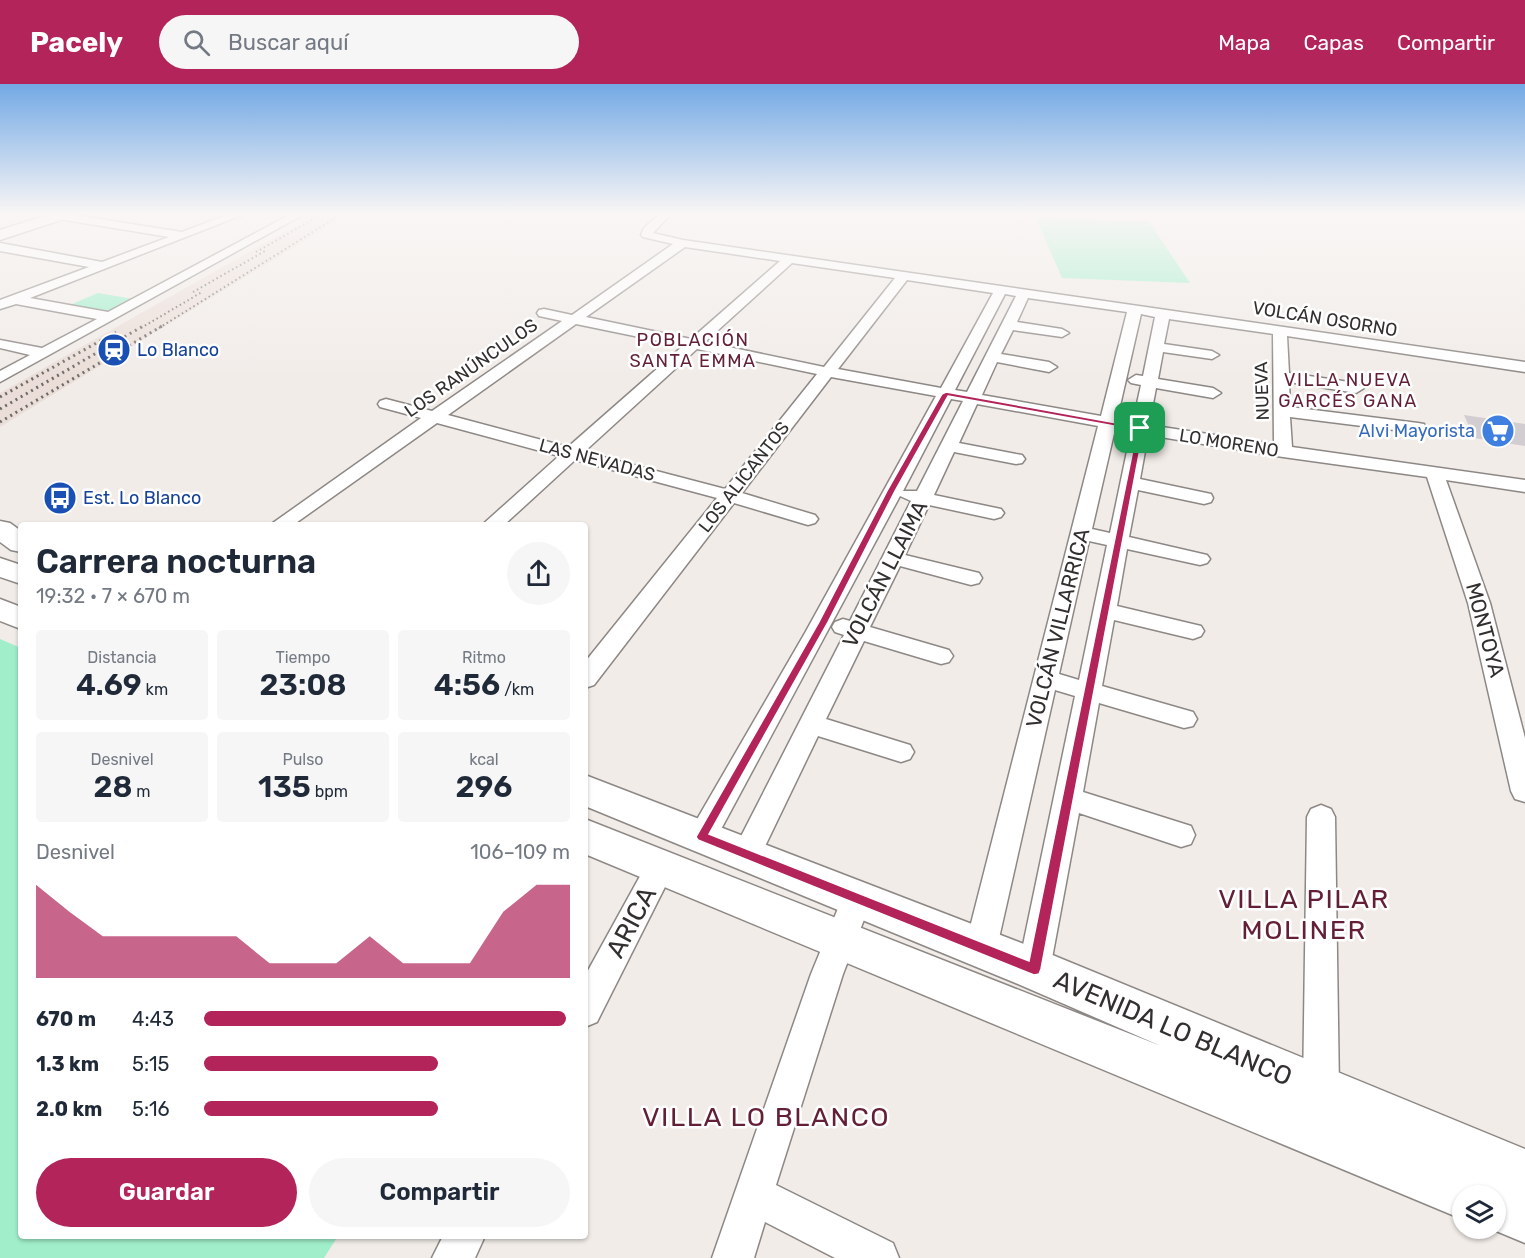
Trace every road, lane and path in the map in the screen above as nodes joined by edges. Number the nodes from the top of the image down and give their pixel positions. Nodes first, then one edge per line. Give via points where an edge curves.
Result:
1 (100, 268) edge
2 (201, 268) edge
3 (647, 268) edge
4 (779, 268) edge
5 (856, 268) edge
6 (904, 275) junction
7 (1002, 290) junction
8 (1024, 293) junction
9 (0, 297) edge
10 (15, 300) junction
11 (0, 306) edge
12 (1135, 309) junction
13 (1163, 313) junction
14 (544, 314) dead end
15 (111, 317) junction
16 (574, 319) junction
17 (1009, 325) junction
18 (1280, 330) junction
19 (1062, 333) dead end
20 (0, 344) edge
21 (694, 344) junction
22 (1156, 347) junction
23 (44, 353) junction
24 (1212, 355) dead end
25 (993, 357) junction
26 (1049, 367) dead end
27 (1525, 368) edge
28 (828, 372) junction
29 (1287, 376) junction
30 (0, 377) edge
31 (1119, 377) junction
32 (1149, 382) junction
33 (1356, 388) dead end
34 (1213, 393) dead end
35 (946, 394) junction
36 (972, 399) junction
37 (386, 404) dead end
38 (1288, 412) junction
39 (435, 417) junction
40 (1108, 422) junction
41 (1140, 428) junction
42 (1418, 428) dead end
43 (948, 446) junction
44 (1283, 452) junction
45 (572, 454) junction
46 (1016, 459) dead end
47 (1434, 472) junction
48 (1130, 483) junction
49 (1525, 486) edge
50 (891, 491) junction
51 (730, 496) junction
52 (923, 498) junction
53 (1204, 498) dead end
54 (994, 513) dead end
55 (808, 519) dead end
56 (284, 522) edge
57 (495, 522) edge
58 (0, 529) edge
59 (1081, 533) junction
60 (18, 542) edge
61 (1118, 542) junction
62 (892, 558) junction
63 (1200, 559) dead end
64 (0, 567) edge
65 (18, 574) edge
66 (971, 578) dead end
67 (0, 592) edge
68 (18, 599) edge
69 (0, 609) edge
70 (1104, 610) junction
71 (18, 618) edge
72 (824, 622) junction
73 (856, 631) junction
74 (1193, 631) dead end
75 (941, 656) dead end
76 (588, 675) edge
77 (1046, 679) junction
78 (1089, 691) junction
79 (1184, 719) dead end
80 (811, 724) junction
81 (901, 752) dead end
82 (588, 791) edge
83 (1525, 791) edge
84 (1067, 798) junction
85 (1321, 817) dead end
86 (1182, 835) dead end
87 (588, 837) edge
88 (702, 837) junction
89 (747, 854) junction
90 (660, 867) junction
91 (849, 919) junction
92 (981, 947) junction
93 (1034, 969) junction
94 (588, 1004) edge
95 (1322, 1090) junction
96 (1525, 1176) edge
97 (1452, 1187) edge
98 (754, 1195) junction
99 (1506, 1208) edge
100 (1525, 1216) edge
101 (463, 1239) edge
102 (453, 1258) edge
103 (733, 1258) edge
104 (878, 1258) edge

1 - 10 street
2 - 15 street
3 - 16 street, LOS RANÚNCULOS
4 - 21 street
5 - 6 street, VOLCÁN OSORNO
6 - 7 street, VOLCÁN OSORNO
6 - 28 street, LOS ALICANTOS
7 - 8 street, VOLCÁN OSORNO
7 - 35 street, VOLCÁN LLAIMA
8 - 12 street, VOLCÁN OSORNO
8 - 17 street, VOLCÁN LLAIMA
9 - 10 street
10 - 11 street
10 - 15 street
12 - 13 street, VOLCÁN OSORNO
12 - 31 street, VOLCÁN VILLARRICA
13 - 18 street, VOLCÁN OSORNO
13 - 22 street, VOLCÁN VILLARRICA
14 - 16 street, LO MORENO
15 - 23 street
16 - 21 street, LO MORENO
16 - 39 street, LOS RANÚNCULOS
17 - 19 street
17 - 25 street, VOLCÁN LLAIMA
18 - 27 street, VOLCÁN OSORNO
18 - 29 street, NUEVA
20 - 23 street
21 - 28 street, LO MORENO
21 - 45 street
22 - 24 street
22 - 32 street, VOLCÁN VILLARRICA
23 - 30 street
25 - 26 street
25 - 36 street, VOLCÁN LLAIMA
28 - 35 street, LO MORENO
28 - 51 street, LOS ALICANTOS
29 - 33 street
29 - 38 street, NUEVA
31 - 32 street
31 - 40 street, VOLCÁN VILLARRICA
32 - 34 street
32 - 41 street, VOLCÁN VILLARRICA
35 - 36 street, LO MORENO
35 - 50 street, VOLCÁN LLAIMA
36 - 40 street, LO MORENO
36 - 43 street, VOLCÁN LLAIMA
37 - 39 street, LAS NEVADAS
38 - 42 street
38 - 44 street, NUEVA
39 - 45 street, LAS NEVADAS
39 - 56 street, LOS RANÚNCULOS
40 - 41 street, LO MORENO
40 - 59 street, VOLCÁN VILLARRICA
41 - 44 street, LO MORENO
41 - 48 street, VOLCÁN VILLARRICA
43 - 46 street
43 - 52 street, VOLCÁN LLAIMA
44 - 47 street, LO MORENO
45 - 51 street, LAS NEVADAS
45 - 57 street
47 - 49 street, LO MORENO
47 - 83 street, MONTOYA via 1479,603
48 - 53 street
48 - 61 street, VOLCÁN VILLARRICA
50 - 52 street
50 - 72 street, VOLCÁN LLAIMA
51 - 55 street, LAS NEVADAS
51 - 76 street, LOS ALICANTOS
52 - 54 street
52 - 62 street, VOLCÁN LLAIMA
58 - 60 main road
59 - 61 street
59 - 77 street, VOLCÁN VILLARRICA
61 - 63 street
61 - 70 street, VOLCÁN VILLARRICA
62 - 66 street
62 - 73 street, VOLCÁN LLAIMA
64 - 65 main road
67 - 68 main road
69 - 71 main road
70 - 74 street
70 - 78 street, VOLCÁN VILLARRICA
72 - 73 street
72 - 88 street, VOLCÁN LLAIMA
73 - 75 street
73 - 80 street, VOLCÁN LLAIMA
77 - 78 street
77 - 92 street, VOLCÁN VILLARRICA
78 - 79 street
78 - 84 street, VOLCÁN VILLARRICA
80 - 81 street
80 - 89 street, VOLCÁN LLAIMA
82 - 88 main road, AVENIDA LO BLANCO
84 - 86 street
84 - 93 street, VOLCÁN VILLARRICA
85 - 95 street
87 - 90 main road, AVENIDA LO BLANCO
88 - 89 main road, AVENIDA LO BLANCO
89 - 91 main road, AVENIDA LO BLANCO
90 - 91 main road, AVENIDA LO BLANCO
90 - 94 street, ARICA
91 - 92 main road, AVENIDA LO BLANCO
91 - 97 main road, AVENIDA LO BLANCO
91 - 98 street
92 - 93 main road, AVENIDA LO BLANCO
93 - 95 main road, AVENIDA LO BLANCO
95 - 96 main road, AVENIDA LO BLANCO
98 - 103 street
98 - 104 street
99 - 100 main road
101 - 102 street

